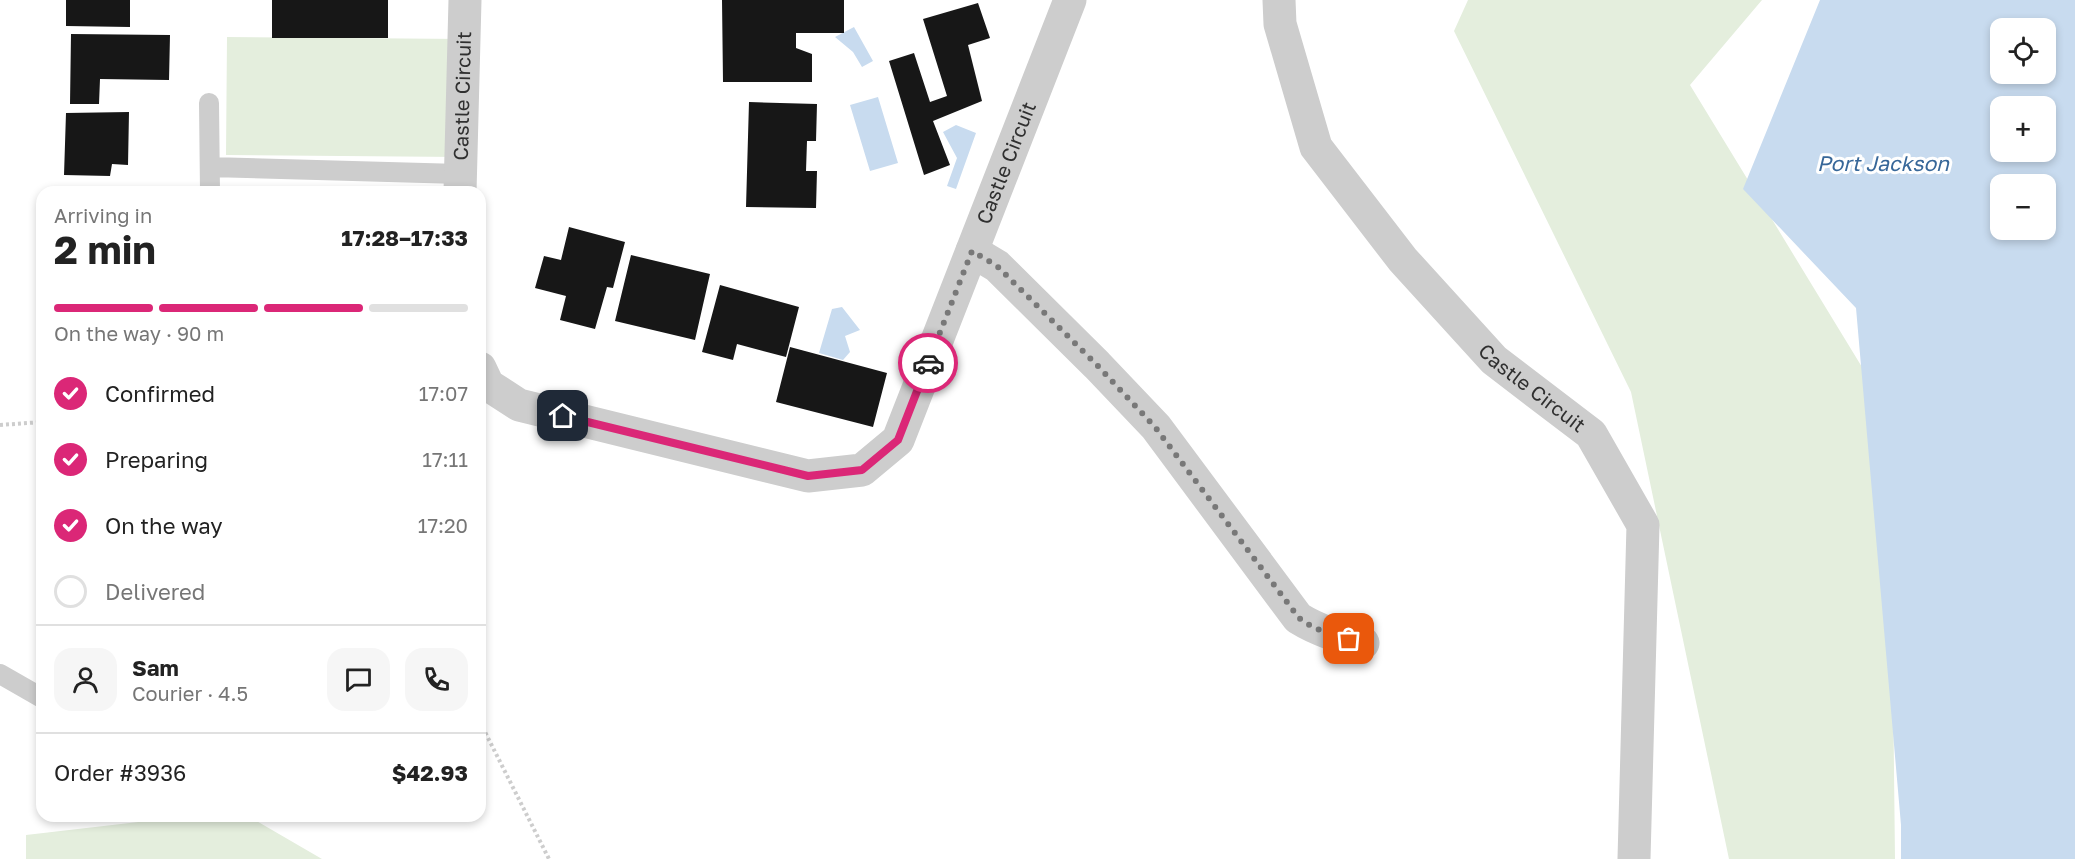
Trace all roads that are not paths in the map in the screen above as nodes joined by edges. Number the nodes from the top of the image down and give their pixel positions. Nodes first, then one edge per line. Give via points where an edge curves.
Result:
1 (465, 0) edge
2 (1070, 0) edge
3 (1279, 0) edge
4 (209, 103) dead end
5 (210, 167) junction
6 (460, 183) edge
7 (210, 186) edge
8 (972, 251) junction
9 (486, 383) edge
10 (1364, 643) dead end
11 (0, 674) edge
12 (36, 695) edge
13 (1634, 859) edge

1 - 6 street, Castle Circuit
2 - 8 street, Castle Circuit
3 - 13 street, Castle Circuit via 1280,24 1316,147 1403,260 1494,360 1591,434 1643,525
4 - 5 lane
5 - 6 lane
5 - 7 lane
8 - 9 street, Castle Circuit via 898,440 862,470 808,476 519,405
8 - 10 street via 997,266 1155,427 1299,618 1334,636
11 - 12 lane

